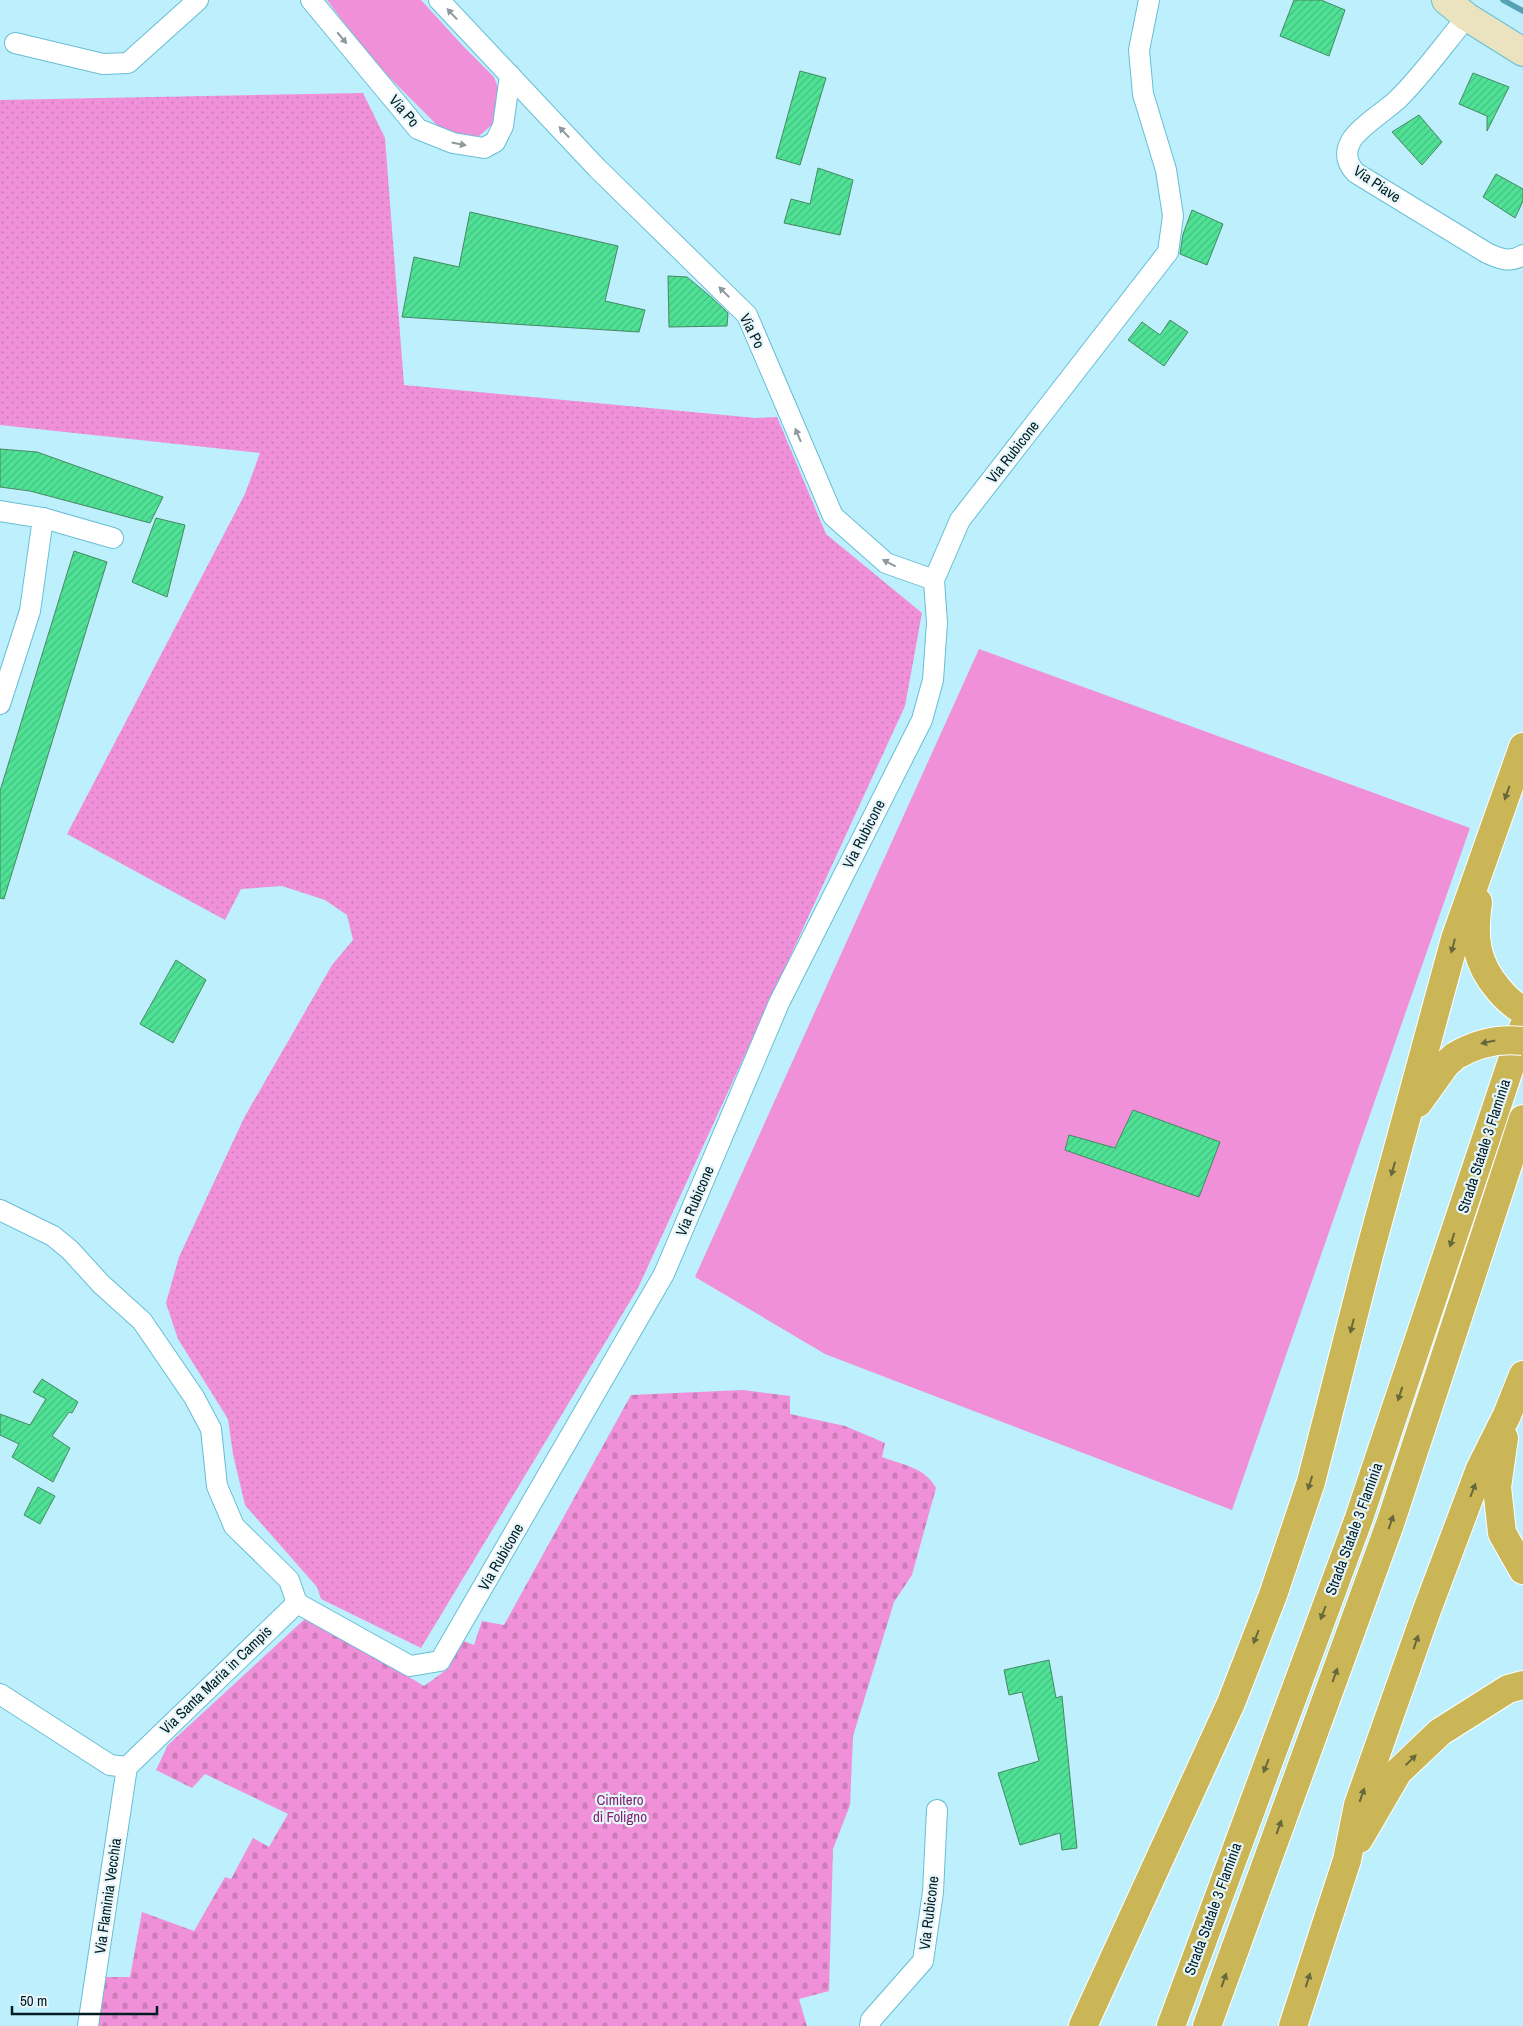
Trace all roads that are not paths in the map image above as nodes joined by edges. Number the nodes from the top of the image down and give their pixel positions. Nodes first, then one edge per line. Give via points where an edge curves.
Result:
1 (198, 0) edge
2 (311, 0) edge
3 (439, 0) edge
4 (1149, 0) edge
5 (1446, 0) edge
6 (1467, 17) junction
7 (15, 43) dead end
8 (1523, 52) edge
9 (510, 75) junction
10 (1523, 255) edge
11 (0, 511) edge
12 (43, 518) junction
13 (113, 538) dead end
14 (934, 580) junction
15 (0, 704) edge
16 (1523, 747) edge
17 (1486, 852) junction
18 (1523, 1010) edge
19 (1523, 1028) edge
20 (1523, 1041) edge
21 (1523, 1119) edge
22 (1406, 1122) junction
23 (0, 1210) edge
24 (1523, 1375) edge
25 (1507, 1415) junction
26 (1523, 1570) edge
27 (296, 1602) junction
28 (1523, 1685) edge
29 (0, 1694) edge
30 (127, 1767) junction
31 (937, 1810) dead end
32 (1347, 1860) junction
33 (88, 2026) edge
34 (870, 2026) edge
35 (1083, 2026) edge
36 (1170, 2026) edge
37 (1207, 2026) edge
38 (1292, 2026) edge

1 - 7 street via 128,63 103,64
2 -> 9 street, Via Po via 418,129 453,143 484,148 495,142 505,119
9 -> 3 street, Via Po
4 - 14 street, Via Rubicone via 1139,50 1143,94 1166,170 1173,216 1168,252 960,520
5 - 6 main road
6 - 8 main road
6 - 10 street, Via Piave via 1398,99 1354,137 1347,158 1356,173 1487,253 1510,260
14 -> 9 street, Via Po via 886,564 833,516 748,315 597,168
11 - 12 street
12 - 13 street
12 - 15 street via 30,611
14 - 27 street, Via Rubicone via 933,680 922,720 779,1003 664,1274 440,1661 410,1666
16 -> 17 highway
17 - 18 highway via 1476,914 1478,957 1491,981
17 -> 22 highway via 1455,939
19 -> 36 highway, Strada Statale 3 Flaminia via 1359,1518
20 -> 22 highway, bridge via 1489,1041 1469,1047 1455,1056 1427,1089
37 -> 21 highway, Strada Statale 3 Flaminia via 1390,1524
22 -> 35 highway via 1311,1482 1273,1595 1231,1703
23 - 27 street via 58,1240 142,1321 194,1397 211,1429 217,1486 234,1526 289,1580
24 - 25 highway
25 - 26 highway via 1497,1487 1502,1533
32 -> 25 highway via 1358,1805 1427,1610 1480,1469
27 - 30 street, Via Santa Maria in Campis
32 -> 28 highway via 1398,1772 1440,1732 1508,1689
29 - 30 street via 110,1765
30 - 33 street, Via Flaminia Vecchia
31 - 34 street, Via Rubicone via 932,1892 923,1961 871,2020
38 -> 32 highway

